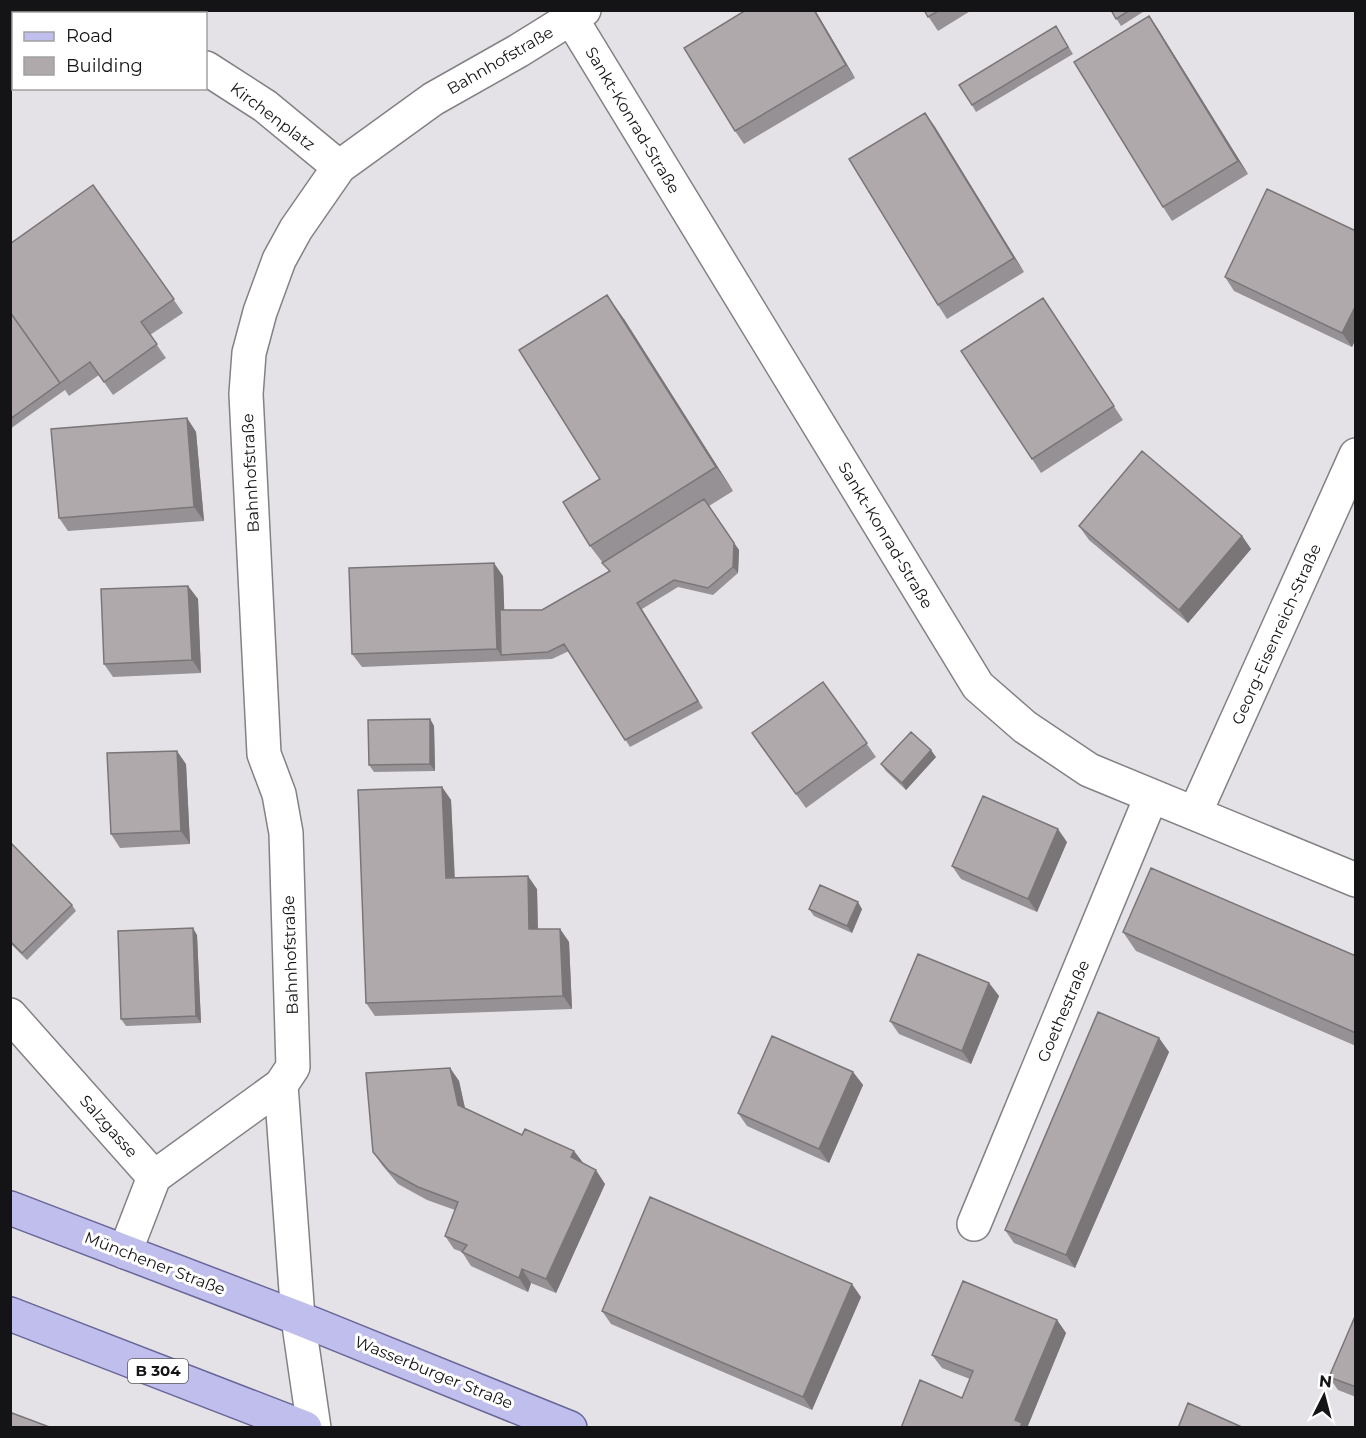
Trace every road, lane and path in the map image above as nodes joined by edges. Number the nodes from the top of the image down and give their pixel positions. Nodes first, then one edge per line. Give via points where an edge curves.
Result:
1 (578, 14) edge
2 (207, 69) edge
3 (339, 167) junction
4 (1356, 455) edge
5 (1151, 797) junction
6 (1195, 813) junction
7 (1356, 880) edge
8 (10, 1016) edge
9 (281, 1085) junction
10 (154, 1176) junction
11 (10, 1208) edge
12 (974, 1224) dead end
13 (125, 1252) junction
14 (10, 1314) edge
15 (298, 1318) junction
16 (305, 1428) edge
17 (314, 1428) edge
18 (570, 1428) edge

1 - 3 street, Bahnhofstraße via 433,99
1 - 5 street, Sankt-Konrad-Straße via 978,686 1025,727 1089,770
2 - 3 street, Kirchenplatz via 265,106
3 - 9 street, Bahnhofstraße via 279,260 249,352 246,394 264,754 279,794 286,833 293,1067
4 - 6 street, Georg-Eisenreich-Straße
5 - 6 street, Sankt-Konrad-Straße
5 - 12 street, Goethestraße
6 - 7 street, Sankt-Konrad-Straße
8 - 10 street, Salzgasse
9 - 10 street
9 - 15 street, Bahnhofstraße
10 - 13 street
11 - 13 main road, Münchener Straße
13 - 15 main road, Münchener Straße
14 - 16 main road, B 304
15 - 17 street, Bahnhofstraße
15 - 18 main road, Wasserburger Straße

